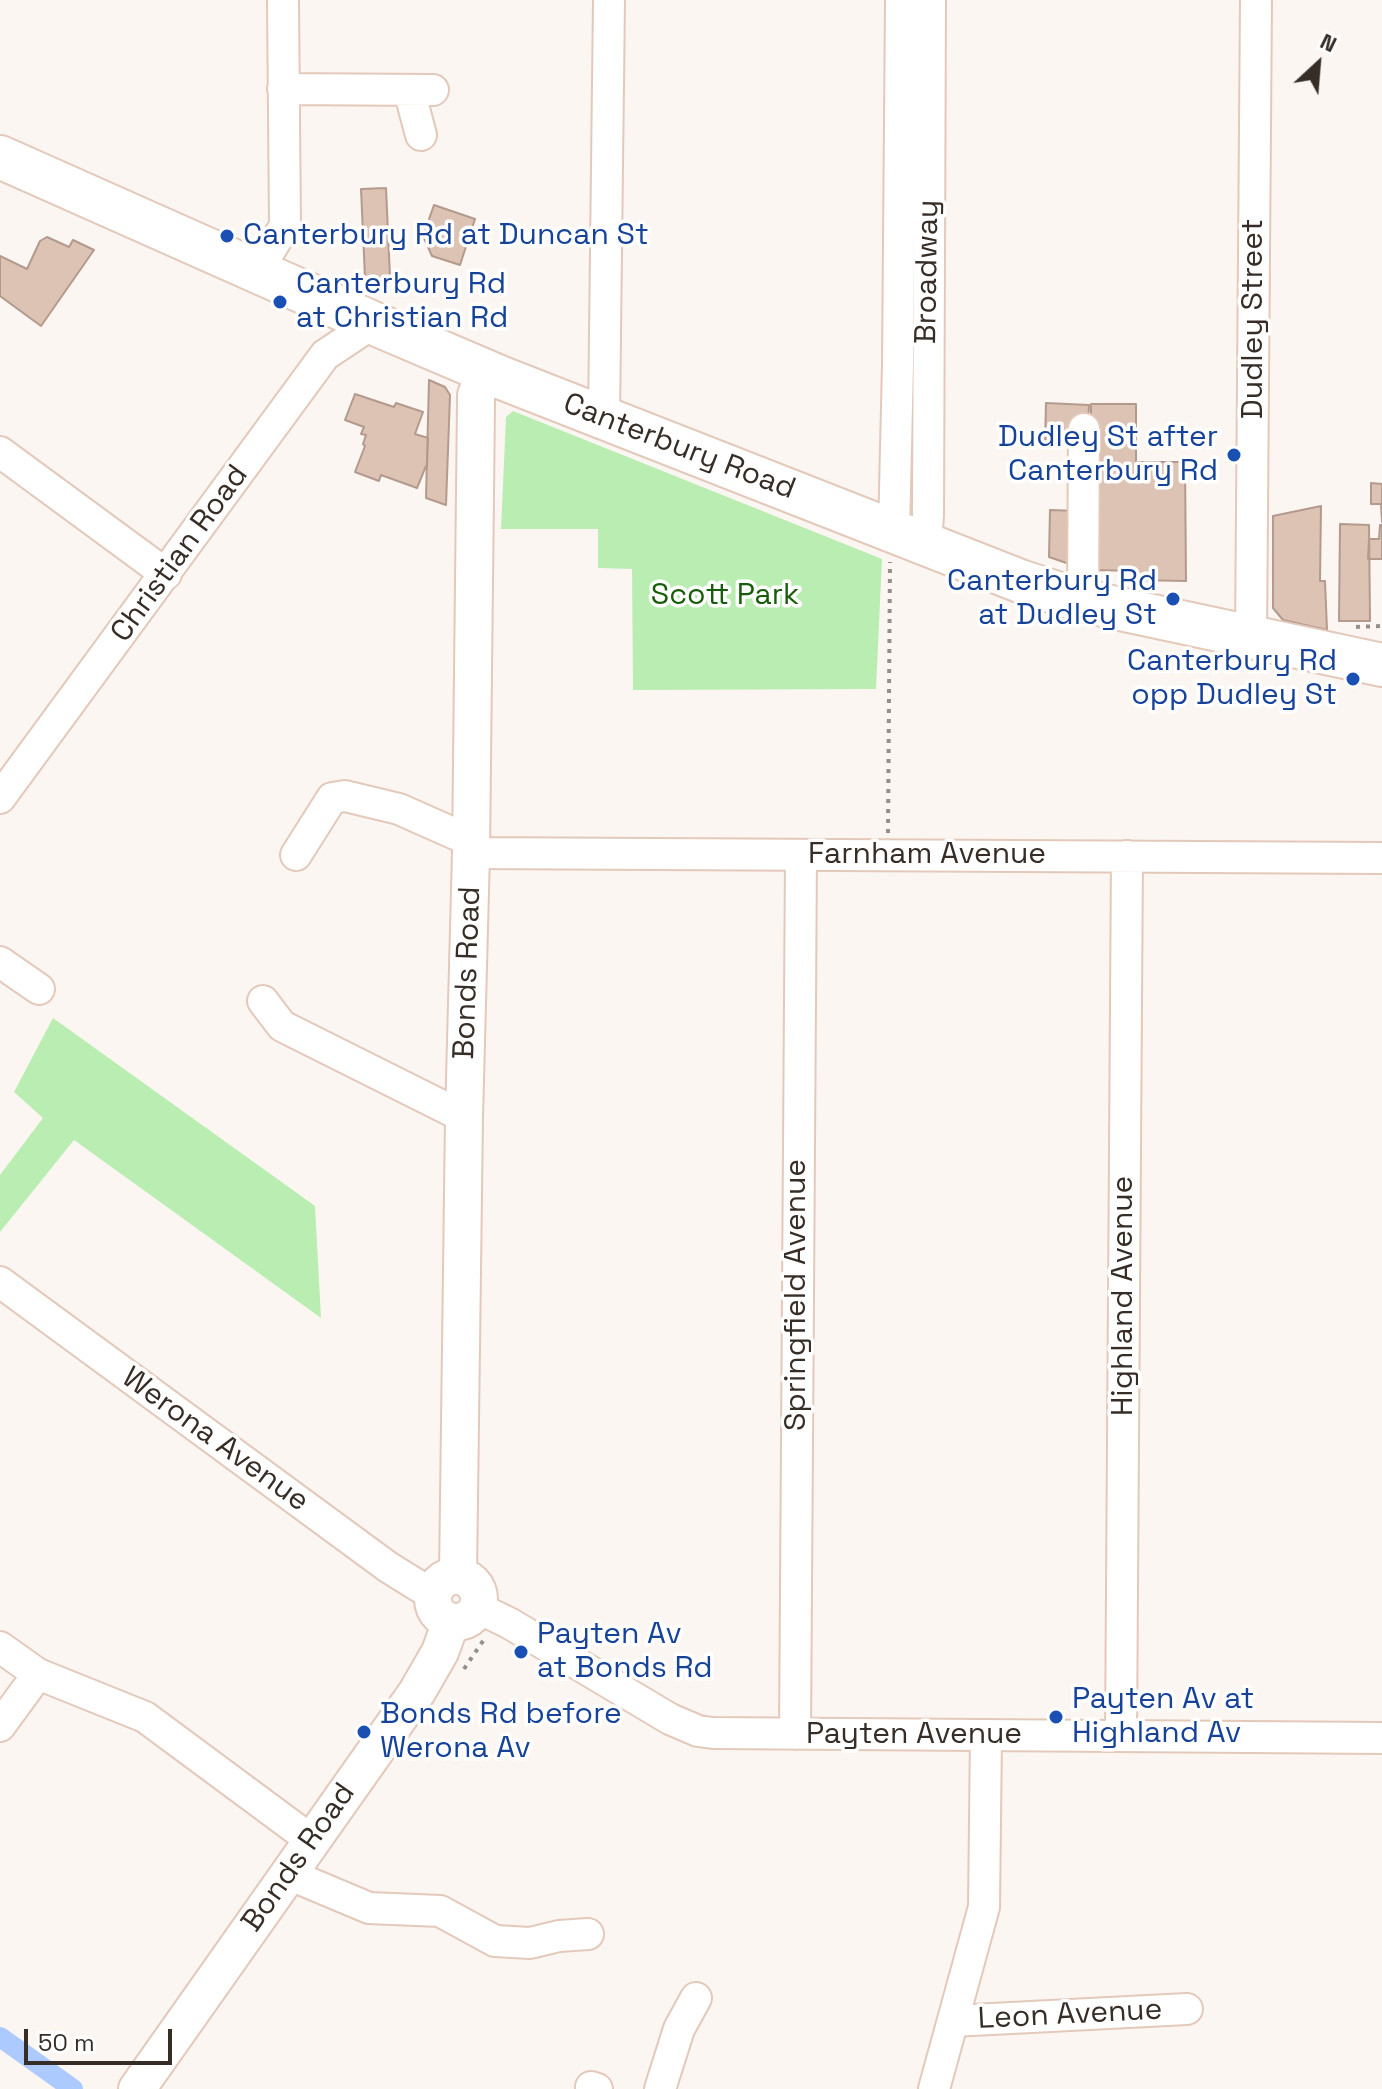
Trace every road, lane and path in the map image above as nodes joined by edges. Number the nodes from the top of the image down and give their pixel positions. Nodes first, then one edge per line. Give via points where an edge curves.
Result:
1 (283, 0) edge
2 (609, 0) edge
3 (901, 0) edge
4 (930, 0) edge
5 (1256, 0) edge
6 (283, 89) junction
7 (899, 100) junction
8 (930, 101) junction
9 (421, 135) dead end
10 (0, 157) edge
11 (898, 245) junction
12 (929, 245) junction
13 (257, 271) junction
14 (373, 323) junction
15 (912, 364) junction
16 (486, 371) junction
17 (604, 418) junction
18 (1084, 429) dead end
19 (0, 452) edge
20 (928, 485) junction
21 (895, 486) junction
22 (903, 545) junction
23 (166, 574) junction
24 (1083, 600) junction
25 (1251, 638) junction
26 (1382, 665) edge
27 (3, 789) edge
28 (471, 847) junction
29 (296, 855) dead end
30 (801, 855) junction
31 (887, 855) junction
32 (1127, 856) junction
33 (1382, 858) edge
34 (0, 962) edge
35 (39, 989) dead end
36 (263, 1001) dead end
37 (464, 1117) junction
38 (0, 1282) edge
39 (455, 1600) junction
40 (0, 1647) edge
41 (38, 1674) junction
42 (0, 1726) edge
43 (795, 1734) junction
44 (986, 1735) junction
45 (1121, 1736) junction
46 (1382, 1738) edge
47 (311, 1840) junction
48 (288, 1874) junction
49 (588, 1934) dead end
50 (696, 1998) dead end
51 (1187, 2009) dead end
52 (953, 2021) junction
53 (137, 2089) edge
54 (660, 2089) edge
55 (934, 2089) edge

1 - 6 street
2 - 17 street
3 - 7 street, Broadway
4 - 8 street, Broadway
5 - 25 street, Dudley Street
6 - 9 street via 421,90
6 - 13 street via 285,226
7 - 8 street
7 - 11 street, Broadway
8 - 12 street, Broadway
10 - 13 highway, Canterbury Road
11 - 12 street
11 - 15 street, Broadway
12 - 15 street, Broadway
13 - 14 highway, Canterbury Road
14 - 16 highway, Canterbury Road
14 - 23 street, Christian Road via 325,355
15 - 20 street, Broadway
15 - 21 street, Broadway
16 - 17 highway, Canterbury Road
16 - 28 main road, Bonds Road via 476,395
17 - 22 highway, Canterbury Road
18 - 24 street
19 - 23 street
20 - 21 street
20 - 22 street, Broadway
21 - 22 street, Broadway
22 - 24 highway, Canterbury Road
22 - 31 path
23 - 27 street, Christian Road
24 - 25 highway, Canterbury Road
25 - 26 highway, Canterbury Road
28 - 29 street via 399,809 345,796 332,798
28 - 30 street, Farnham Avenue
28 - 37 main road, Bonds Road
30 - 31 street, Farnham Avenue
30 - 43 street, Springfield Avenue
31 - 32 street, Farnham Avenue
32 - 33 street, Farnham Avenue
32 - 45 street, Highland Avenue
34 - 35 street
36 - 37 street via 282,1026
37 - 39 main road, Bonds Road
38 - 39 street, Werona Avenue via 388,1567
39 - 43 street, Payten Avenue via 509,1623 681,1725 713,1733
39 - 47 main road, Bonds Road via 440,1652 417,1692
40 - 41 street
41 - 42 street
41 - 47 street via 145,1717
43 - 44 street, Payten Avenue
44 - 45 street, Payten Avenue
44 - 52 street via 984,1907
45 - 46 street, Payten Avenue
47 - 48 main road, Bonds Road
48 - 49 street via 369,1908 440,1911 495,1941 530,1943
48 - 53 main road, Bonds Road
50 - 54 street via 679,2029
51 - 52 street, Leon Avenue
52 - 55 street

